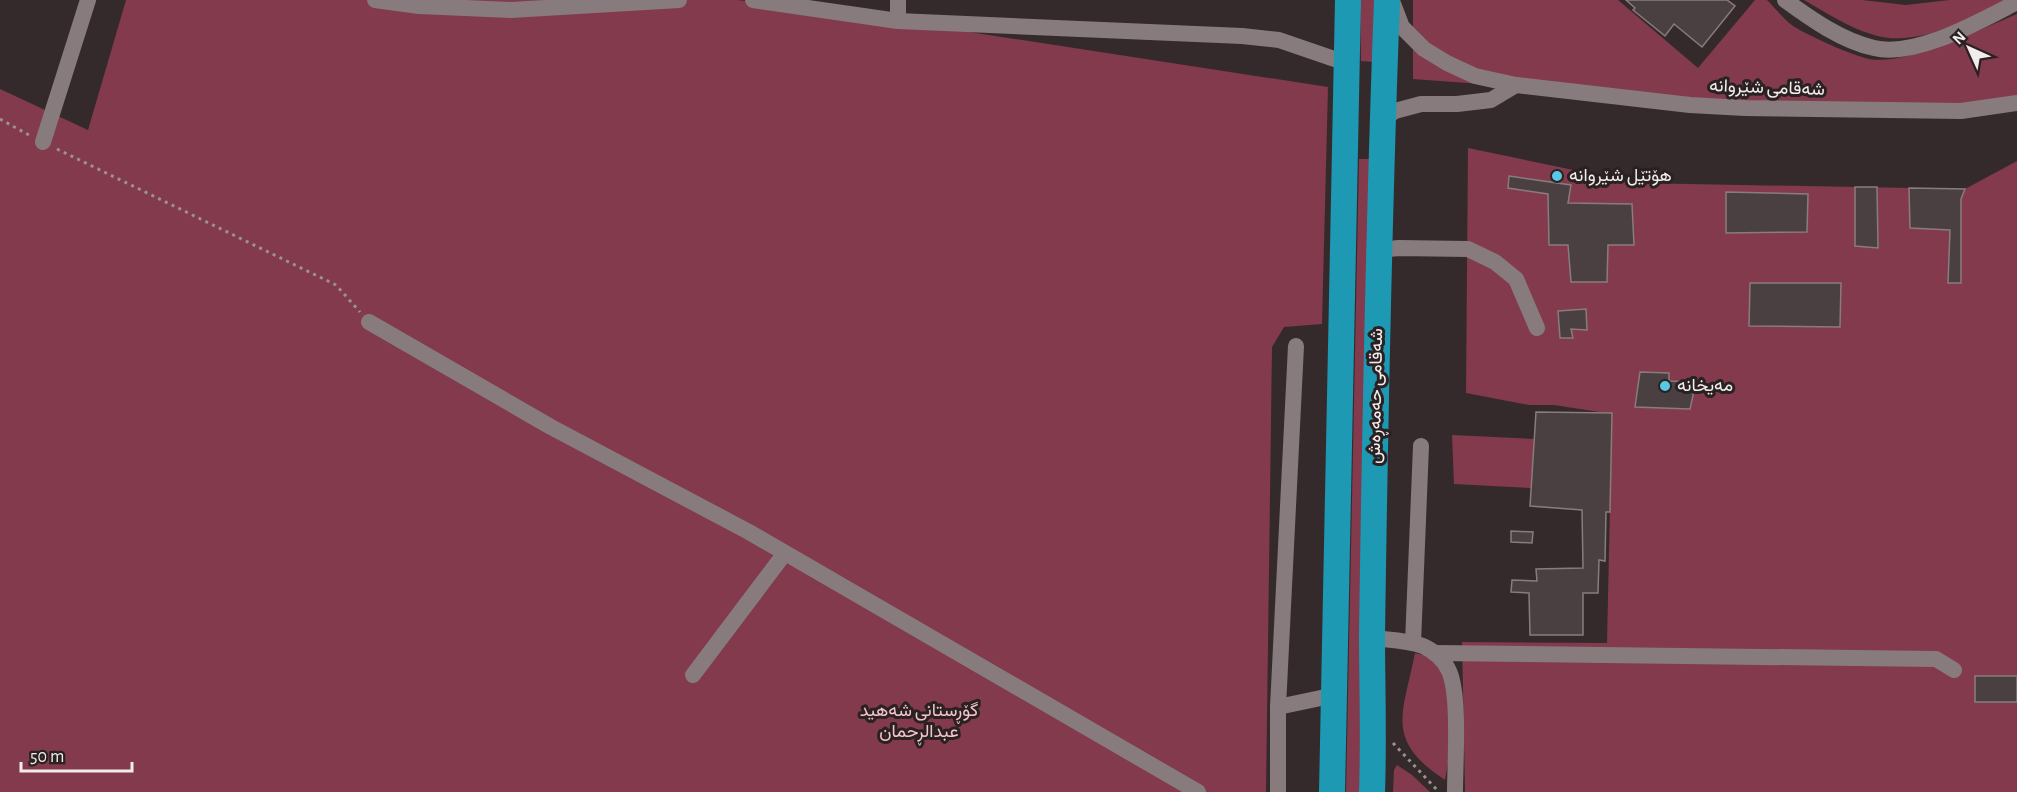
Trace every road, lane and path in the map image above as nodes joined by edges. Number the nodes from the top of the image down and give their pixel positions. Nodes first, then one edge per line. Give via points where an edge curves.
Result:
1 (88, 0) edge
2 (375, 0) edge
3 (679, 0) edge
4 (753, 0) edge
5 (898, 0) edge
6 (1348, 0) edge
7 (1389, 0) edge
8 (1785, 0) edge
9 (2017, 2) edge
10 (898, 21) junction
11 (1346, 63) junction
12 (1516, 85) junction
13 (2017, 102) edge
14 (0, 119) edge
15 (1382, 120) junction
16 (43, 142) junction
17 (1378, 250) junction
18 (369, 322) joint
19 (1537, 328) dead end
20 (1296, 346) dead end
21 (1421, 447) dead end
22 (785, 552) junction
23 (1372, 638) junction
24 (1413, 643) junction
25 (1434, 652) junction
26 (1954, 670) dead end
27 (693, 675) dead end
28 (1335, 695) junction
29 (1278, 707) junction
30 (1374, 725) junction
31 (1198, 792) edge
32 (1278, 792) edge
33 (1332, 792) edge
34 (1372, 792) edge
35 (1439, 792) edge
36 (1455, 792) edge

1 - 16 street
2 - 3 street via 511,10
4 - 10 street
5 - 10 street
6 - 11 highway, شەقامی حەمەڕەش
7 - 12 street, شەقامی شێروانە via 1402,27 1424,49 1474,76
7 - 15 highway, شەقامی حەمەڕەش
8 - 9 street via 1850,40 1890,50 1953,33
10 - 11 street via 1242,36 1280,40
11 - 28 highway, شەقامی حەمەڕەش
12 - 13 street, شەقامی شێروانە via 1745,108 1961,111
12 - 15 street via 1491,100 1421,104 1395,111
14 - 16 path
15 - 17 highway, شەقامی حەمەڕەش
16 - 18 path via 336,285
17 - 19 street via 1468,249 1495,262 1516,279
17 - 23 highway, شەقامی حەمەڕەش
18 - 22 street via 551,427
20 - 29 street
21 - 24 street
22 - 27 street
22 - 31 street
23 - 24 street
23 - 30 highway, شەقامی حەمەڕەش
24 - 25 street
25 - 26 street via 1936,659
25 - 36 street via 1448,670 1454,692
28 - 29 street
28 - 33 highway, شەقامی حەمەڕەش
29 - 32 street
30 - 34 highway, شەقامی حەمەڕەش
30 - 35 path

